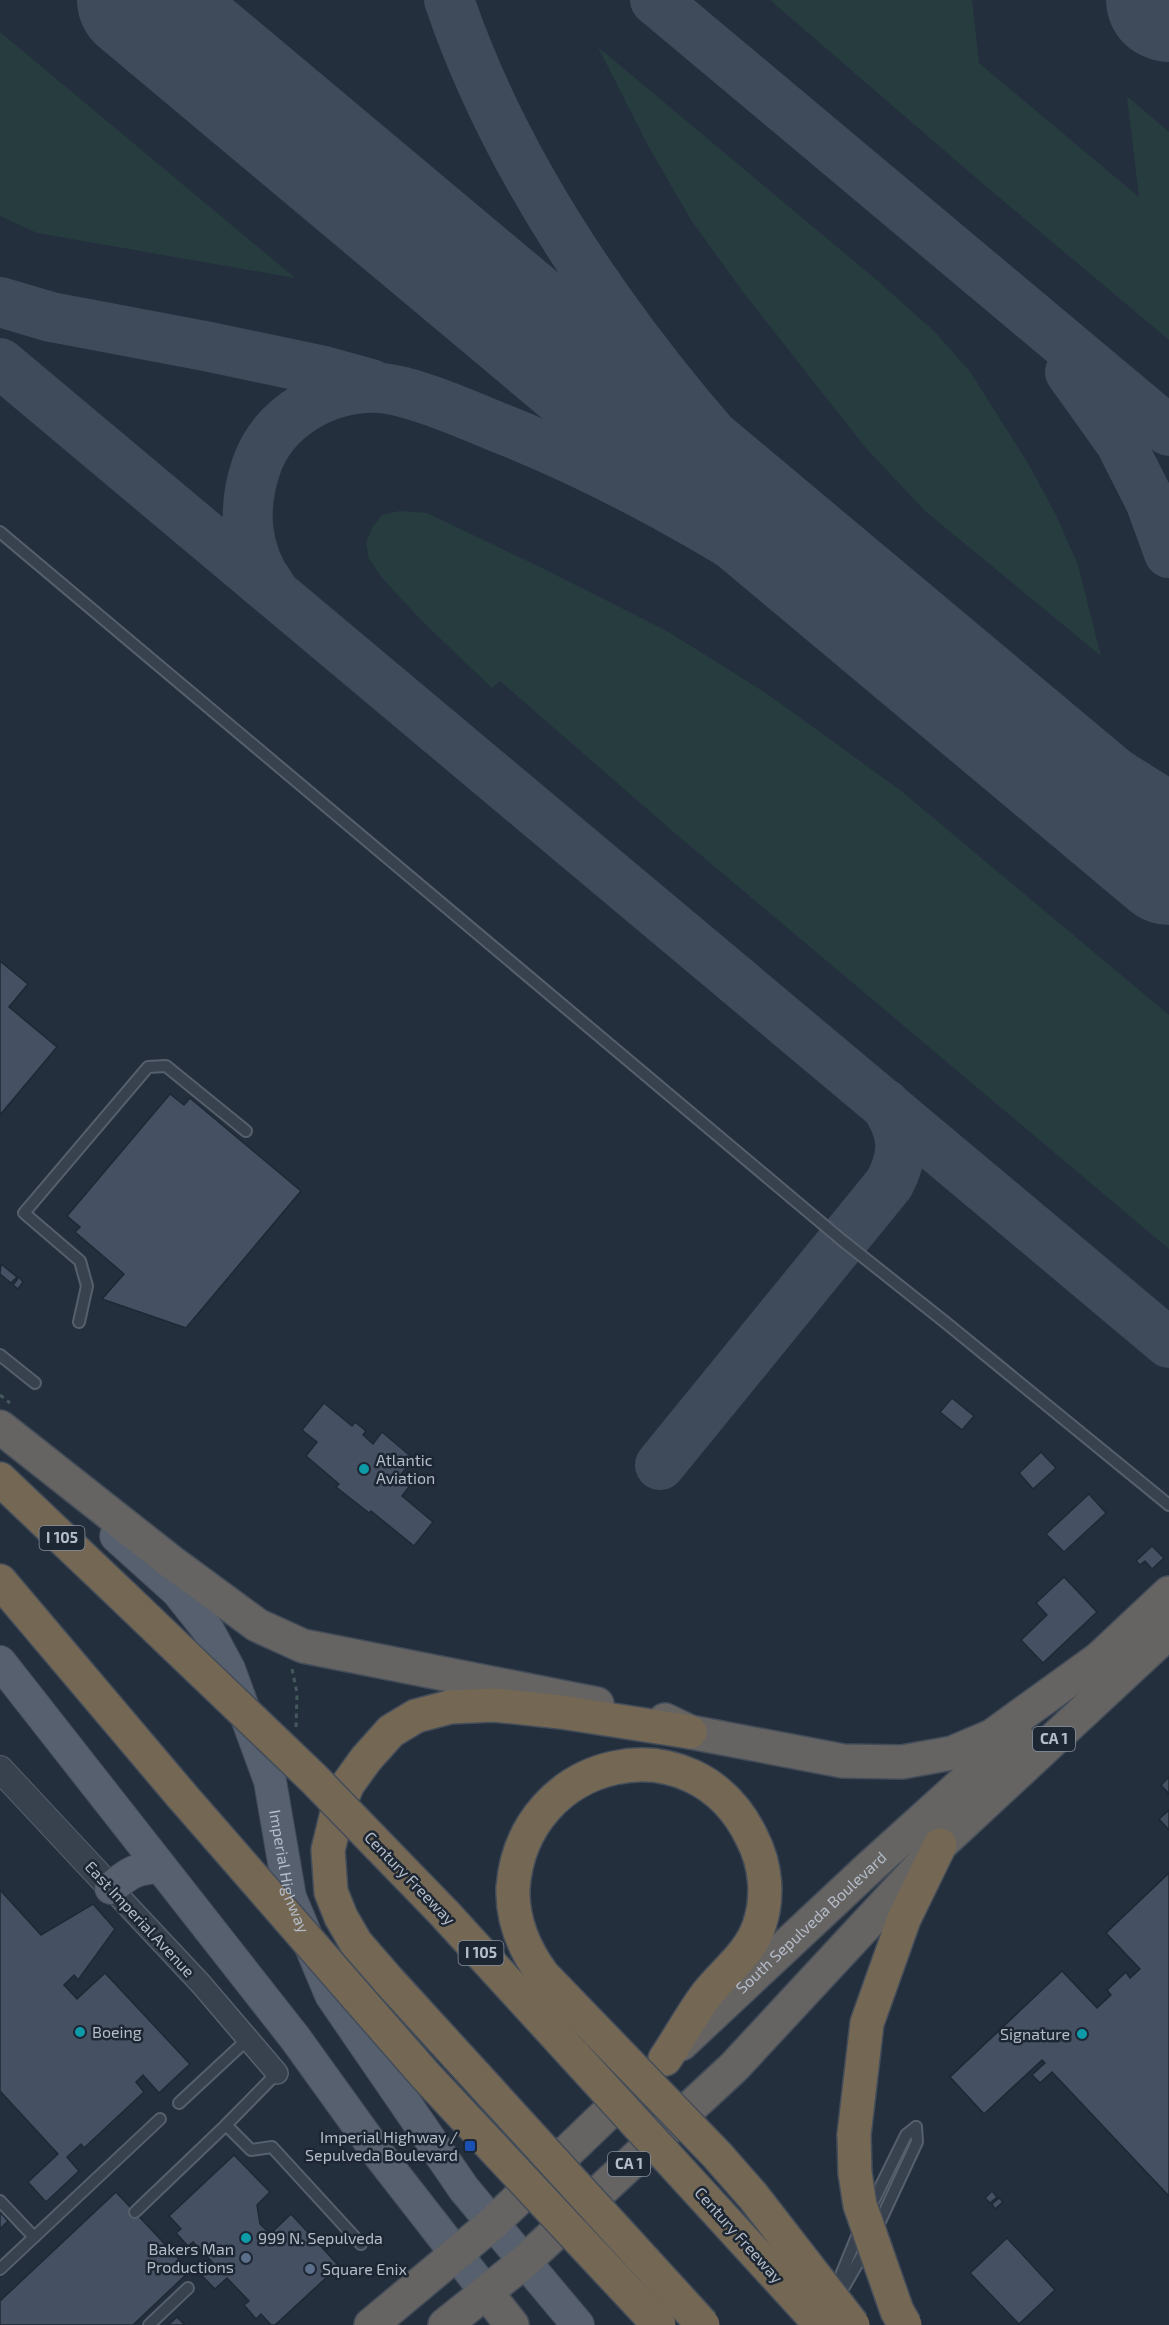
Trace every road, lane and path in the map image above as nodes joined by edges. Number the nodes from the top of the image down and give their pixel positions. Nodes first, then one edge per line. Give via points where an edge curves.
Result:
1 (0, 532) edge
2 (246, 1131) dead end
3 (79, 1322) dead end
4 (0, 1355) edge
5 (34, 1383) dead end
6 (0, 1427) edge
7 (0, 1433) edge
8 (0, 1479) edge
9 (1168, 1504) edge
10 (0, 1581) edge
11 (1169, 1593) edge
12 (1169, 1632) edge
13 (1104, 1655) junction
14 (0, 1662) edge
15 (690, 1732) junction
16 (0, 1769) edge
17 (940, 1845) junction
18 (159, 1867) junction
19 (111, 1888) junction
20 (249, 2038) junction
21 (665, 2059) junction
22 (277, 2073) joint
23 (179, 2103) dead end
24 (160, 2120) dead end
25 (226, 2125) junction
26 (0, 2201) edge
27 (135, 2212) dead end
28 (493, 2223) junction
29 (34, 2237) junction
30 (361, 2244) dead end
31 (456, 2254) junction
32 (524, 2262) junction
33 (0, 2269) edge
34 (188, 2288) dead end
35 (486, 2292) junction
36 (149, 2325) edge
37 (371, 2325) edge
38 (445, 2325) edge
39 (512, 2325) edge
40 (578, 2325) edge
41 (659, 2325) edge
42 (703, 2325) edge
43 (821, 2325) edge
44 (853, 2325) edge
45 (905, 2325) edge

1 - 9 lane via 843,1241
2 - 3 lane via 166,1066 148,1067 24,1214 80,1261 87,1286
4 - 5 lane
6 - 15 highway via 257,1625 303,1646 653,1715
7 - 28 main road, Imperial Highway via 177,1591 208,1630 229,1669 270,1781 290,1897 331,1995 464,2189
8 - 43 highway, Century Freeway / I 105, bridge via 314,1779 444,1913
10 - 41 highway, bridge via 426,2076
11 - 13 highway, South Sepulveda Boulevard / CA 1
12 - 17 highway, CA 1
13 - 15 highway via 992,1736 952,1753 902,1762 843,1761
13 - 21 highway, South Sepulveda Boulevard / CA 1 via 868,1868
14 - 18 main road
15 - 42 highway, bridge via 494,1705 450,1707 416,1716 391,1731 348,1784 328,1850 331,1892 356,1943
16 - 19 street, East Imperial Avenue
17 - 32 highway, CA 1 via 734,2067
17 - 45 highway, bridge via 904,1919 867,2023 854,2135 860,2205
18 - 19 main road via 129,1873
18 - 31 main road via 309,2056
19 - 20 street, East Imperial Avenue
20 - 22 street, East Imperial Avenue
20 - 23 lane
21 - 28 highway, South Sepulveda Boulevard / CA 1
21 - 44 highway, bridge via 708,1994 744,1954 761,1918 765,1893 760,1858 749,1830 732,1807 706,1785 666,1768 625,1766 594,1774 566,1788 526,1834 513,1888 519,1929 543,1975 737,2177
22 - 25 lane
24 - 29 lane
25 - 27 lane
25 - 30 lane via 251,2150 272,2147
26 - 29 lane
28 - 31 highway, South Sepulveda Boulevard / CA 1
28 - 32 main road, Imperial Highway
29 - 33 lane
31 - 35 main road
31 - 37 highway, CA 1
32 - 35 highway, CA 1
32 - 40 main road, Imperial Highway
34 - 36 lane
35 - 38 highway, CA 1
35 - 39 highway
43 - 43 lane via 877,2229 917,2142 916,2127 906,2135 860,2229

